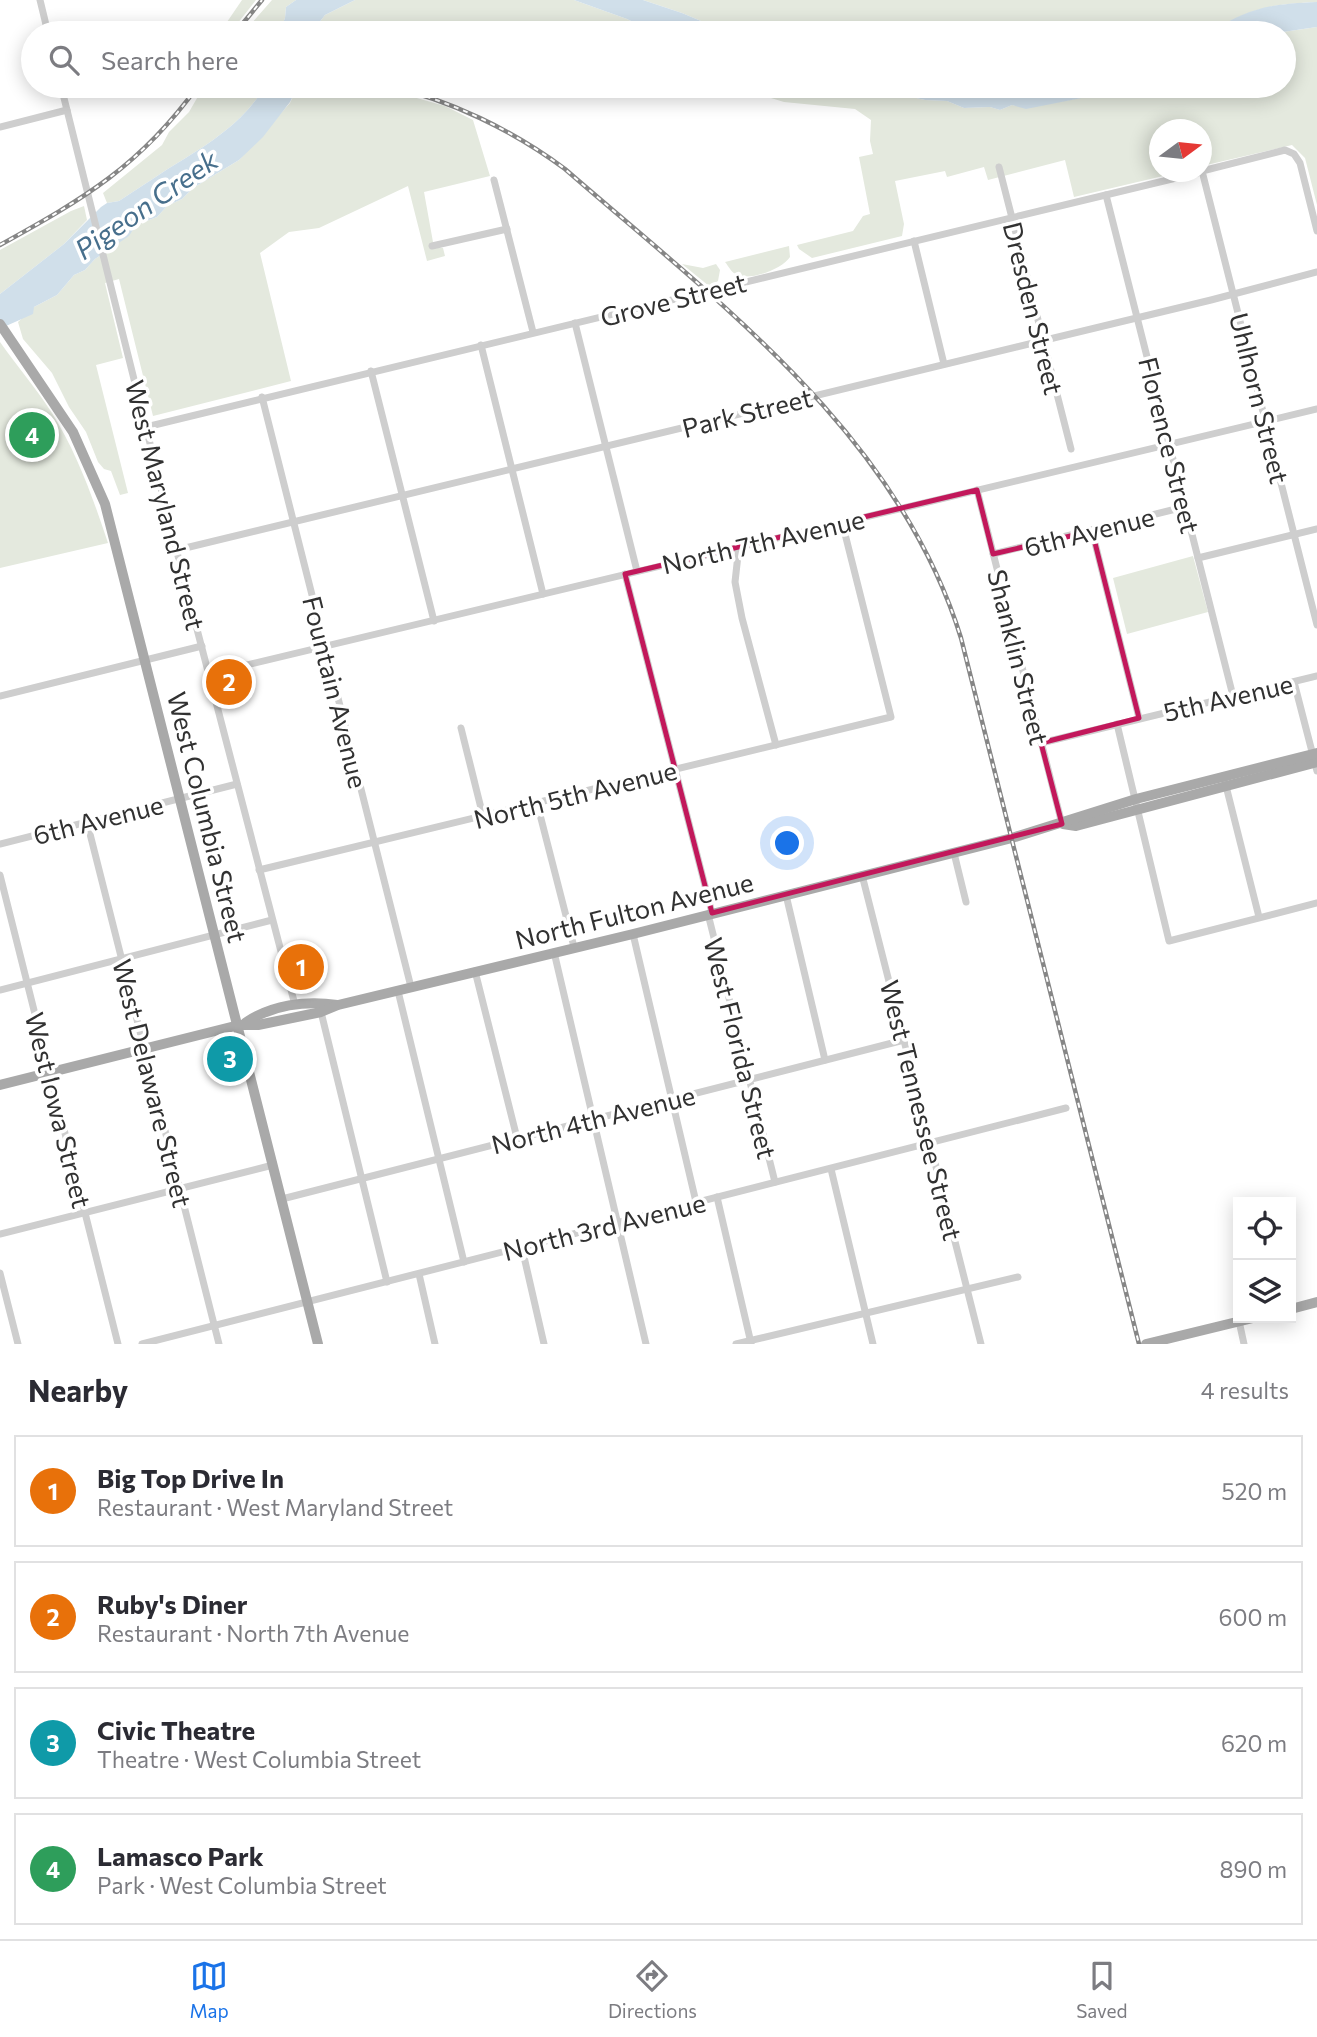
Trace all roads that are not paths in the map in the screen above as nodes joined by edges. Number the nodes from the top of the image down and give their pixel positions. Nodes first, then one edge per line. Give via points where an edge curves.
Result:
1 (40, 0) edge
2 (45, 21) edge
3 (64, 98) edge
4 (67, 110) junction
5 (0, 127) edge
6 (999, 167) dead end
7 (1212, 168) edge
8 (494, 180) dead end
9 (1157, 182) edge
10 (1204, 182) edge
11 (1106, 195) junction
12 (1012, 218) junction
13 (507, 229) junction
14 (1317, 231) edge
15 (914, 241) junction
16 (432, 246) dead end
17 (1317, 272) edge
18 (1234, 294) junction
19 (1138, 318) junction
20 (575, 323) junction
21 (0, 324) edge
22 (533, 332) junction
23 (1043, 341) junction
24 (481, 345) junction
25 (944, 364) junction
26 (371, 371) junction
27 (262, 397) junction
28 (1317, 409) edge
29 (1266, 421) junction
30 (146, 427) junction
31 (1169, 444) junction
32 (606, 446) junction
33 (1071, 449) dead end
34 (512, 468) junction
35 (977, 491) junction
36 (402, 495) junction
37 (1184, 507) junction
38 (293, 522) junction
39 (842, 522) junction
40 (1317, 529) edge
41 (1092, 530) junction
42 (1294, 534) junction
43 (739, 546) junction
44 (177, 550) junction
45 (993, 554) junction
46 (1198, 558) junction
47 (637, 571) junction
48 (625, 574) junction
49 (543, 594) junction
50 (434, 621) junction
51 (1317, 625) edge
52 (202, 646) junction
53 (324, 647) junction
54 (146, 660) junction
55 (209, 674) junction
56 (1317, 676) edge
57 (1294, 682) junction
58 (0, 696) edge
59 (1233, 696) junction
60 (1139, 719) junction
61 (1116, 724) junction
62 (461, 727) dead end
63 (1041, 743) junction
64 (776, 745) junction
65 (1315, 761) edge
66 (675, 770) junction
67 (1225, 781) junction
68 (237, 784) junction
69 (181, 798) junction
70 (537, 803) junction
71 (1137, 804) junction
72 (483, 816) junction
73 (87, 822) junction
74 (1062, 824) junction
75 (374, 842) junction
76 (0, 844) edge
77 (954, 853) junction
78 (259, 870) junction
79 (0, 875) edge
80 (862, 875) junction
81 (786, 895) junction
82 (966, 902) dead end
83 (1317, 904) edge
84 (710, 914) junction
85 (1259, 917) junction
86 (272, 920) junction
87 (633, 934) junction
88 (216, 935) junction
89 (574, 947) junction
90 (554, 952) junction
91 (121, 959) junction
92 (475, 971) junction
93 (27, 983) junction
94 (411, 987) junction
95 (0, 990) edge
96 (398, 990) junction
97 (295, 1005) junction
98 (338, 1005) junction
99 (321, 1012) junction
100 (242, 1024) junction
101 (904, 1040) junction
102 (144, 1049) junction
103 (825, 1060) junction
104 (50, 1072) junction
105 (749, 1079) junction
106 (0, 1085) edge
107 (671, 1099) junction
108 (1066, 1108) dead end
109 (593, 1119) junction
110 (517, 1138) junction
111 (930, 1143) junction
112 (439, 1159) junction
113 (273, 1165) junction
114 (831, 1169) junction
115 (362, 1178) junction
116 (775, 1182) junction
117 (180, 1189) junction
118 (717, 1197) junction
119 (282, 1199) junction
120 (696, 1202) junction
121 (85, 1212) junction
122 (618, 1223) junction
123 (0, 1234) edge
124 (522, 1248) junction
125 (464, 1262) junction
126 (0, 1273) edge
127 (419, 1274) junction
128 (1018, 1277) dead end
129 (387, 1282) junction
130 (967, 1288) junction
131 (1317, 1302) edge
132 (308, 1303) junction
133 (1296, 1308) edge
134 (865, 1313) junction
135 (1233, 1322) edge
136 (1239, 1323) edge
137 (214, 1325) junction
138 (750, 1342) edge
139 (18, 1344) edge
140 (118, 1344) edge
141 (142, 1344) edge
142 (219, 1344) edge
143 (318, 1344) edge
144 (435, 1344) edge
145 (544, 1344) edge
146 (646, 1344) edge
147 (736, 1344) edge
148 (873, 1344) edge
149 (981, 1344) edge
150 (1146, 1344) edge
151 (1244, 1344) edge

1 - 2 street
3 - 4 street, West Maryland Street
4 - 5 street
4 - 30 street, West Maryland Street
6 - 12 street, Dresden Street
7 - 14 street, Grove Street via 1288,150 1300,163
8 - 13 street
9 - 11 street, Grove Street
10 - 18 street, Uhlhorn Street
11 - 12 street, Grove Street
11 - 19 street, Florence Street
12 - 15 street, Grove Street
12 - 23 street, Dresden Street
13 - 16 street
13 - 22 street
15 - 20 street, Grove Street
15 - 25 street
17 - 18 street, Park Street
18 - 19 street, Park Street
18 - 29 street, Uhlhorn Street
19 - 23 street, Park Street
19 - 31 street, Florence Street
20 - 22 street, Grove Street
20 - 32 street
21 - 54 main road, West Columbia Street via 73,432 96,479
22 - 24 street, Grove Street
23 - 25 street, Park Street
23 - 33 street, Dresden Street
24 - 26 street, Grove Street
24 - 34 street
25 - 32 street, Park Street
26 - 27 street, Grove Street
26 - 36 street
27 - 30 street, Grove Street
27 - 38 street, Fountain Avenue
28 - 29 street, North 7th Avenue
29 - 31 street, North 7th Avenue
29 - 42 street, Uhlhorn Street
30 - 44 street, West Maryland Street
31 - 35 street, North 7th Avenue
31 - 37 street, Florence Street
32 - 34 street, Park Street
32 - 47 street
34 - 36 street, Park Street
34 - 49 street
35 - 39 street, North 7th Avenue
35 - 45 street, Shanklin Street
36 - 38 street, Park Street
36 - 50 street
37 - 41 street, 6th Avenue
37 - 46 street, Florence Street
38 - 44 street, Park Street
38 - 53 street, Fountain Avenue
39 - 43 street, North 7th Avenue
39 - 64 street, North 5th Avenue via 891,717
40 - 42 street
41 - 45 street, 6th Avenue
41 - 60 street
42 - 46 street
42 - 51 street, Uhlhorn Street
43 - 47 street, North 7th Avenue
43 - 64 street via 735,582
44 - 52 street, West Maryland Street
45 - 63 street, Shanklin Street
46 - 59 street, Florence Street
47 - 48 street, North 7th Avenue
48 - 49 street, North 7th Avenue
48 - 66 street, West Florida Street
49 - 50 street, North 7th Avenue
50 - 53 street, North 7th Avenue
52 - 54 street
52 - 55 street, West Maryland Street
53 - 55 street, North 7th Avenue
53 - 75 street, Fountain Avenue
54 - 58 street
54 - 69 main road, West Columbia Street
55 - 68 street, West Maryland Street
56 - 57 street, 5th Avenue
57 - 59 street, 5th Avenue
57 - 65 street
59 - 60 street, 5th Avenue
60 - 61 street
61 - 63 street
61 - 71 street
62 - 72 street
63 - 74 street, Shanklin Street
64 - 66 street, North 5th Avenue
65 - 67 main road, North Fulton Avenue
66 - 70 street, North 5th Avenue
66 - 84 street, West Florida Street
67 - 71 main road, North Fulton Avenue
67 - 85 street
68 - 69 street, 6th Avenue
68 - 78 street, West Maryland Street
69 - 73 street, 6th Avenue
69 - 88 main road, West Columbia Street
70 - 72 street, North 5th Avenue
70 - 89 street
71 - 74 main road, North Fulton Avenue
71 - 85 street via 1169,941
72 - 75 street, North 5th Avenue
73 - 76 street, 6th Avenue
73 - 91 street, West Delaware Street
74 - 77 main road, North Fulton Avenue
75 - 78 street, North 5th Avenue
75 - 94 street, Fountain Avenue
77 - 80 main road, North Fulton Avenue
77 - 82 street
78 - 86 street, West Maryland Street
79 - 93 street, West Iowa Street
80 - 81 main road, North Fulton Avenue
80 - 101 street, West Tennessee Street
81 - 84 main road, North Fulton Avenue
81 - 103 street
83 - 85 street
84 - 87 main road, North Fulton Avenue
84 - 105 street, West Florida Street
86 - 88 street
86 - 97 street, West Maryland Street
87 - 89 main road, North Fulton Avenue
87 - 107 street
88 - 91 street
88 - 100 main road, West Columbia Street
89 - 90 main road, North Fulton Avenue
90 - 92 main road, North Fulton Avenue
90 - 109 street
91 - 93 street
91 - 102 street, West Delaware Street
92 - 94 main road, North Fulton Avenue
92 - 110 street
93 - 95 street
93 - 104 street, West Iowa Street
94 - 96 main road, North Fulton Avenue
96 - 98 main road, North Fulton Avenue
96 - 112 street
97 - 98 main road, North Fulton Avenue
97 - 100 main road, North Fulton Avenue
98 - 99 main road, North Fulton Avenue
99 - 100 main road, North Fulton Avenue
99 - 115 street
100 - 102 main road, North Fulton Avenue
100 - 113 main road, West Columbia Street
101 - 103 street, North 4th Avenue
101 - 111 street, West Tennessee Street
102 - 104 main road, North Fulton Avenue
102 - 117 street, West Delaware Street
103 - 105 street, North 4th Avenue
104 - 106 main road, North Fulton Avenue
104 - 121 street, West Iowa Street
105 - 107 street, North 4th Avenue
105 - 116 street, West Florida Street
107 - 109 street, North 4th Avenue
107 - 120 street
108 - 111 street, North 3rd Avenue
109 - 110 street, North 4th Avenue
109 - 122 street
110 - 112 street, North 4th Avenue
111 - 114 street, North 3rd Avenue
111 - 130 street, West Tennessee Street
112 - 115 street, North 4th Avenue
112 - 125 street
113 - 117 street
113 - 119 main road, West Columbia Street
114 - 116 street, North 3rd Avenue
114 - 134 street
115 - 119 street, North 4th Avenue
115 - 129 street
116 - 118 street, North 3rd Avenue
117 - 121 street
117 - 137 street, West Delaware Street
118 - 120 street, North 3rd Avenue
118 - 138 street
119 - 132 main road, West Columbia Street
120 - 122 street, North 3rd Avenue
121 - 123 street
121 - 140 street, West Iowa Street
122 - 124 street, North 3rd Avenue
122 - 146 street
124 - 125 street, North 3rd Avenue
124 - 145 street
125 - 127 street, North 3rd Avenue
126 - 139 street
127 - 129 street, North 3rd Avenue
127 - 144 street
128 - 130 street
129 - 132 street, North 3rd Avenue
130 - 134 street
130 - 149 street, West Tennessee Street
131 - 133 main road
132 - 137 street, North 3rd Avenue
132 - 143 main road, West Columbia Street
134 - 138 street
134 - 148 street
135 - 150 main road
136 - 151 street
137 - 141 street, North 3rd Avenue
137 - 142 street, West Delaware Street
138 - 147 street

